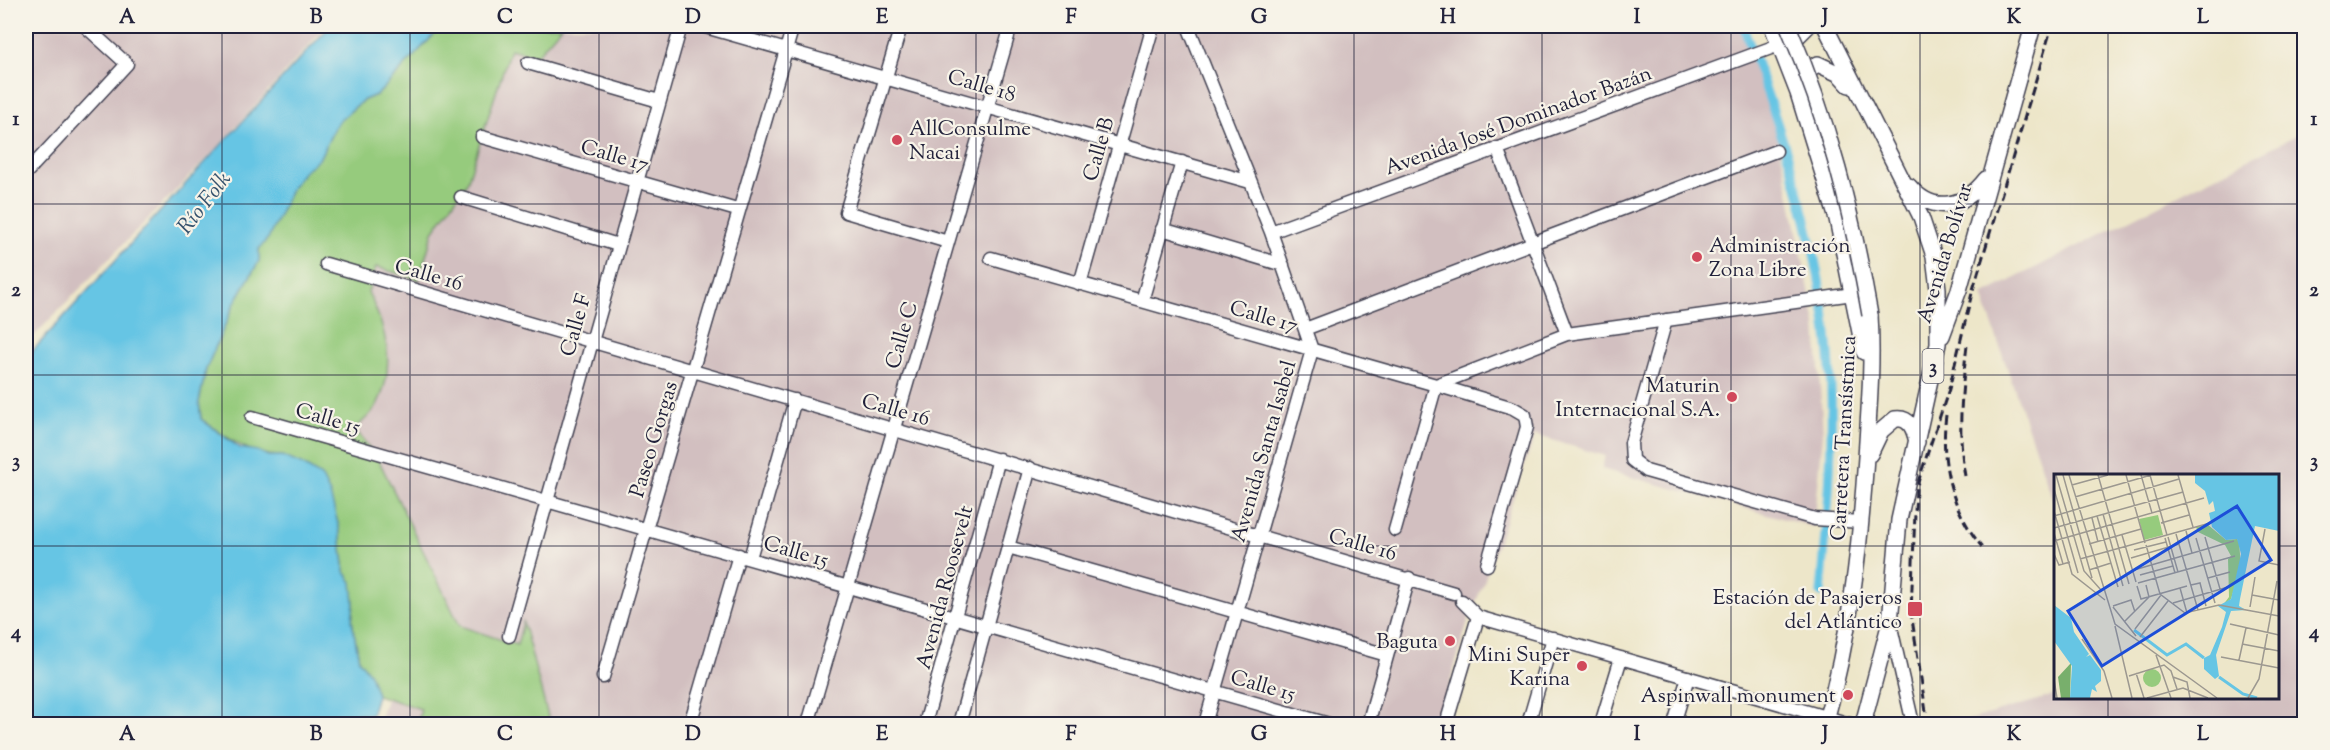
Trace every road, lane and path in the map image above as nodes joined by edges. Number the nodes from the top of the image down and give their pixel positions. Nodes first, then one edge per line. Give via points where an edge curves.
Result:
1 (86, 26) edge
2 (681, 26) edge
3 (702, 26) edge
4 (793, 26) edge
5 (901, 26) edge
6 (1011, 26) edge
7 (1153, 26) edge
8 (1188, 26) edge
9 (1772, 26) edge
10 (1788, 26) edge
11 (1808, 26) edge
12 (1825, 26) edge
13 (2033, 26) edge
14 (1779, 45) junction
15 (786, 49) junction
16 (528, 63) dead end
17 (885, 78) junction
18 (1798, 93) junction
19 (1859, 96) junction
20 (659, 101) junction
21 (987, 107) junction
22 (483, 137) dead end
23 (1120, 144) junction
24 (1497, 148) junction
25 (1776, 150) dead end
26 (1182, 162) junction
27 (26, 173) edge
28 (1990, 174) junction
29 (1904, 180) junction
30 (639, 181) junction
31 (1250, 182) junction
32 (461, 198) dead end
33 (737, 210) junction
34 (1162, 229) junction
35 (1271, 232) junction
36 (948, 242) junction
37 (1532, 243) junction
38 (618, 245) junction
39 (991, 258) dead end
40 (326, 264) dead end
41 (1283, 265) junction
42 (1080, 284) junction
43 (1846, 295) junction
44 (1142, 301) junction
45 (1666, 320) junction
46 (1305, 328) junction
47 (1567, 334) junction
48 (591, 341) junction
49 (1938, 344) junction
50 (1312, 350) junction
51 (693, 370) junction
52 (1436, 385) junction
53 (1871, 387) junction
54 (795, 400) junction
55 (252, 417) dead end
56 (894, 428) junction
57 (1917, 442) junction
58 (999, 459) junction
59 (1866, 466) junction
60 (1029, 468) junction
61 (547, 501) junction
62 (1853, 522) junction
63 (646, 529) junction
64 (1395, 530) dead end
65 (1259, 534) junction
66 (1008, 547) junction
67 (745, 557) junction
68 (1487, 565) dead end
69 (1409, 578) junction
70 (848, 586) junction
71 (1237, 613) junction
72 (956, 616) junction
73 (1478, 617) junction
74 (1890, 622) junction
75 (986, 627) junction
76 (508, 636) dead end
77 (1553, 638) junction
78 (1387, 655) junction
79 (1621, 658) junction
80 (603, 677) dead end
81 (1688, 677) junction
82 (1214, 691) junction
83 (1826, 721) edge
84 (690, 724) edge
85 (808, 724) edge
86 (925, 724) edge
87 (959, 724) edge
88 (1205, 724) edge
89 (1329, 724) edge
90 (1368, 724) edge
91 (1446, 724) edge
92 (1528, 724) edge
93 (1601, 724) edge
94 (1674, 724) edge
95 (1850, 724) edge
96 (1863, 724) edge
97 (1913, 724) edge

1 - 27 street via 127,64
2 - 20 street, Calle F
3 - 15 street, Calle 18
4 - 15 street, Paseo Gorgas
5 - 17 street
6 - 21 street, Calle C
7 - 23 street, Calle B
8 - 31 street, Avenida Santa Isabel
9 - 14 main road
10 - 53 main road, Carretera Transístmica, bridge via 1815,93 1855,229 1870,315
11 - 14 main road via 1794,40
12 - 19 main road, 3
13 - 28 main road, Avenida Bolívar
14 - 18 main road
14 - 24 street, Avenida José Dominador Bazán
15 - 17 street, Calle 18
15 - 33 street, Paseo Gorgas
16 - 20 street
17 - 21 street, Calle 18
17 - 36 street via 846,212
18 - 19 main road via 1806,71 1818,64 1839,74
18 - 43 main road via 1837,219
19 - 29 main road, 3
20 - 30 street, Calle F
21 - 23 street, Calle 18
21 - 36 street, Calle C
22 - 30 street, Calle 17
23 - 26 street, Calle 18
23 - 42 street, Calle B
24 - 35 street, Avenida José Dominador Bazán
24 - 37 street
25 - 37 street
26 - 31 street, Calle 18
26 - 34 street
28 - 29 main road, Avenida Bolívar via 1968,198 1941,205 1915,193
28 - 49 main road, Avenida Bolívar via 1959,290
29 - 49 main road, 3 via 1934,256
30 - 33 street, Calle 17
30 - 38 street, Calle F
31 - 35 street, Avenida Santa Isabel
32 - 38 street
33 - 51 street, Paseo Gorgas
34 - 41 street
34 - 44 street
35 - 41 street, Avenida Santa Isabel
36 - 56 street, Calle C
37 - 46 street
37 - 47 street
38 - 48 street, Calle F
39 - 42 street, Calle 17
40 - 48 street, Calle 16
41 - 46 street, Avenida Santa Isabel
42 - 44 street, Calle 17
43 - 45 street
43 - 53 main road
44 - 50 street, Calle 17
45 - 47 street
45 - 62 street via 1631,443 1632,460 1646,471 1815,519
46 - 50 street, Avenida Santa Isabel
47 - 52 street
48 - 51 street, Calle 16
48 - 61 street, Calle F
49 - 57 main road, 3
50 - 52 street, Calle 17
50 - 65 street, Avenida Santa Isabel
51 - 54 street, Calle 16
51 - 63 street, Paseo Gorgas
52 - 64 street
52 - 68 street, Calle 17 via 1525,415 1527,427
53 - 59 main road, Carretera Transístmica
54 - 56 street, Calle 16
54 - 67 street
55 - 61 street, Calle 15
56 - 58 street, Calle 16
56 - 70 street, Calle C
57 - 59 main road via 1907,421 1892,420 1881,431
57 - 74 main road, 3 via 1899,520
58 - 60 street, Calle 16
58 - 72 street, Avenida Roosevelt
59 - 62 main road, Carretera Transístmica
60 - 65 street, Calle 16
60 - 66 street
61 - 63 street, Calle 15
61 - 76 street, Calle F
62 - 83 main road, Carretera Transístmica via 1851,612
63 - 67 street, Calle 15
63 - 80 street, Paseo Gorgas
65 - 69 street, Calle 16
65 - 71 street, Avenida Santa Isabel
66 - 71 street
66 - 75 street
67 - 70 street, Calle 15
67 - 84 street
69 - 73 street, Calle 16 via 1458,597
69 - 78 street
70 - 72 street, Calle 15
70 - 85 street, Calle C
71 - 78 street
71 - 82 street, Avenida Santa Isabel
72 - 75 street, Calle 15
72 - 86 street, Avenida Roosevelt
73 - 77 street, Calle 16
73 - 91 street
74 - 96 main road, 3
74 - 97 street
75 - 82 street, Calle 15
75 - 87 street
77 - 79 street, Calle 16
77 - 92 street
78 - 90 street
79 - 81 street, Calle 16
79 - 93 street
81 - 83 street, Calle 16
81 - 94 street
82 - 88 street, Avenida Santa Isabel
82 - 89 street, Calle 15
83 - 95 street, Calle 16

